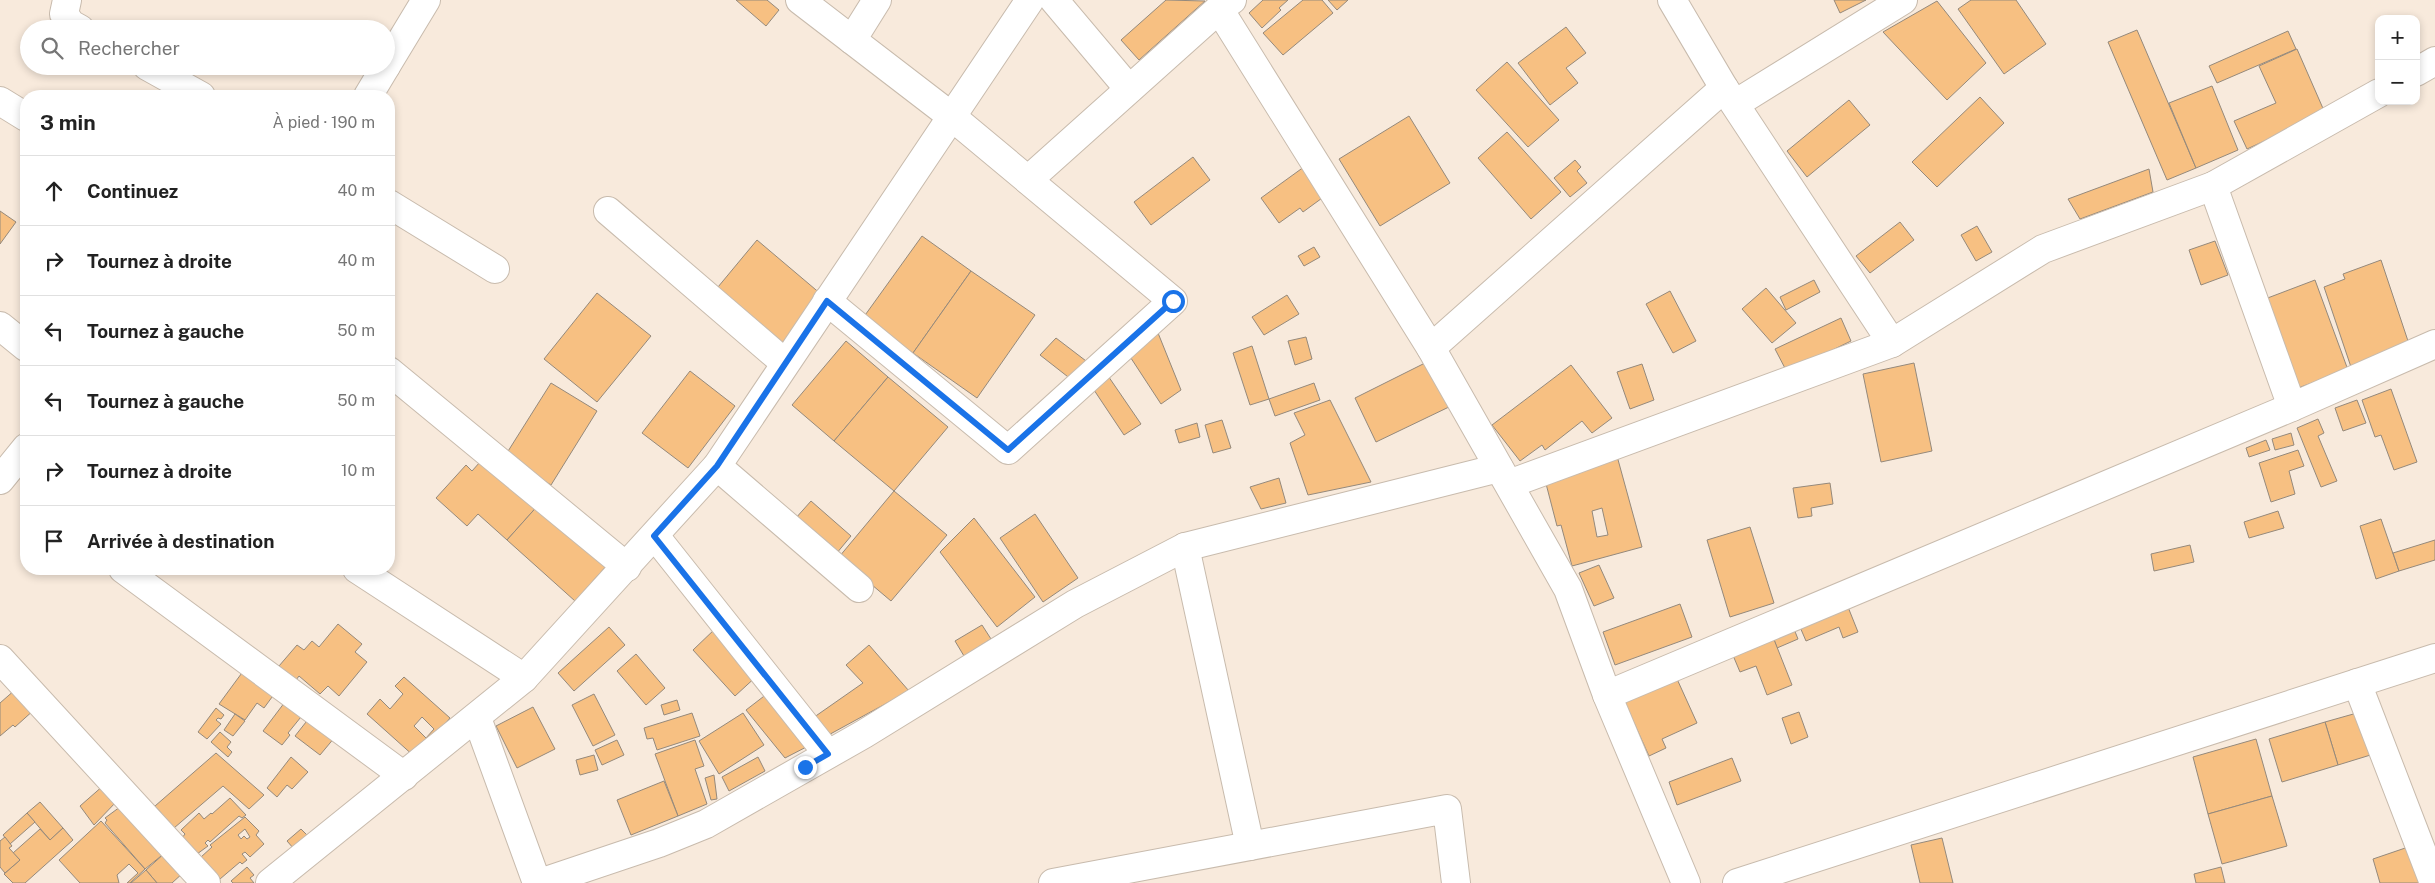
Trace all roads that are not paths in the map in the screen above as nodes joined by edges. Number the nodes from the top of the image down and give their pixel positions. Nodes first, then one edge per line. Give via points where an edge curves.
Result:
1 (67, 0) edge
2 (800, 0) edge
3 (877, 0) edge
4 (1030, 0) edge
5 (1054, 0) edge
6 (1672, 0) edge
7 (1903, 0) edge
8 (423, 1) edge
9 (1226, 4) edge
10 (68, 20) edge
11 (852, 40) junction
12 (395, 50) edge
13 (2435, 61) edge
14 (2420, 70) edge
15 (164, 75) edge
16 (381, 75) edge
17 (190, 90) edge
18 (372, 90) edge
19 (1129, 90) junction
20 (2375, 95) edge
21 (1730, 96) junction
22 (0, 101) edge
23 (20, 114) edge
24 (950, 116) junction
25 (1028, 180) junction
26 (2213, 186) junction
27 (395, 208) edge
28 (608, 211) dead end
29 (495, 269) dead end
30 (827, 301) junction
31 (0, 326) edge
32 (20, 342) edge
33 (1892, 343) junction
34 (2435, 344) edge
35 (1431, 348) junction
36 (785, 363) junction
37 (395, 376) edge
38 (2292, 407) junction
39 (20, 455) edge
40 (717, 466) junction
41 (1504, 476) junction
42 (0, 480) edge
43 (654, 536) junction
44 (1185, 547) junction
45 (627, 567) junction
46 (131, 575) edge
47 (366, 575) edge
48 (859, 588) dead end
49 (2435, 658) edge
50 (0, 660) edge
51 (524, 678) junction
52 (2357, 683) junction
53 (1607, 695) junction
54 (477, 718) junction
55 (828, 754) junction
56 (404, 776) junction
57 (1250, 846) junction
58 (206, 883) edge
59 (270, 883) edge
60 (539, 883) edge
61 (1052, 883) edge
62 (1456, 883) edge
63 (1686, 883) edge
64 (1737, 883) edge
65 (2434, 883) edge

1 - 10 street via 64,14
2 - 11 street
3 - 11 street
4 - 24 street
5 - 19 street
6 - 21 street
7 - 21 street
8 - 12 street
9 - 19 street
9 - 35 street
11 - 24 street
13 - 14 street
15 - 17 street
16 - 18 street
19 - 25 street
20 - 26 street
21 - 33 street
21 - 35 street
22 - 23 street
24 - 25 street
24 - 30 street
25 - 30 street via 1173,301 1008,450
26 - 33 street via 2043,249
26 - 38 street
27 - 29 street
28 - 36 street
30 - 36 street
31 - 32 street
33 - 41 street
34 - 38 street
35 - 41 street
36 - 40 street
37 - 45 street
38 - 53 street
39 - 42 street
40 - 43 street
40 - 48 street
41 - 44 street
41 - 53 street via 1568,589
43 - 45 street
43 - 55 street
44 - 55 street via 1075,604
44 - 57 street
45 - 51 street
46 - 56 street
47 - 51 street
49 - 52 street
50 - 58 street
51 - 54 street
52 - 64 street
52 - 65 street
53 - 63 street
54 - 56 street
54 - 60 street
55 - 60 street via 706,824
56 - 59 street
57 - 61 street
57 - 62 street via 1447,809

